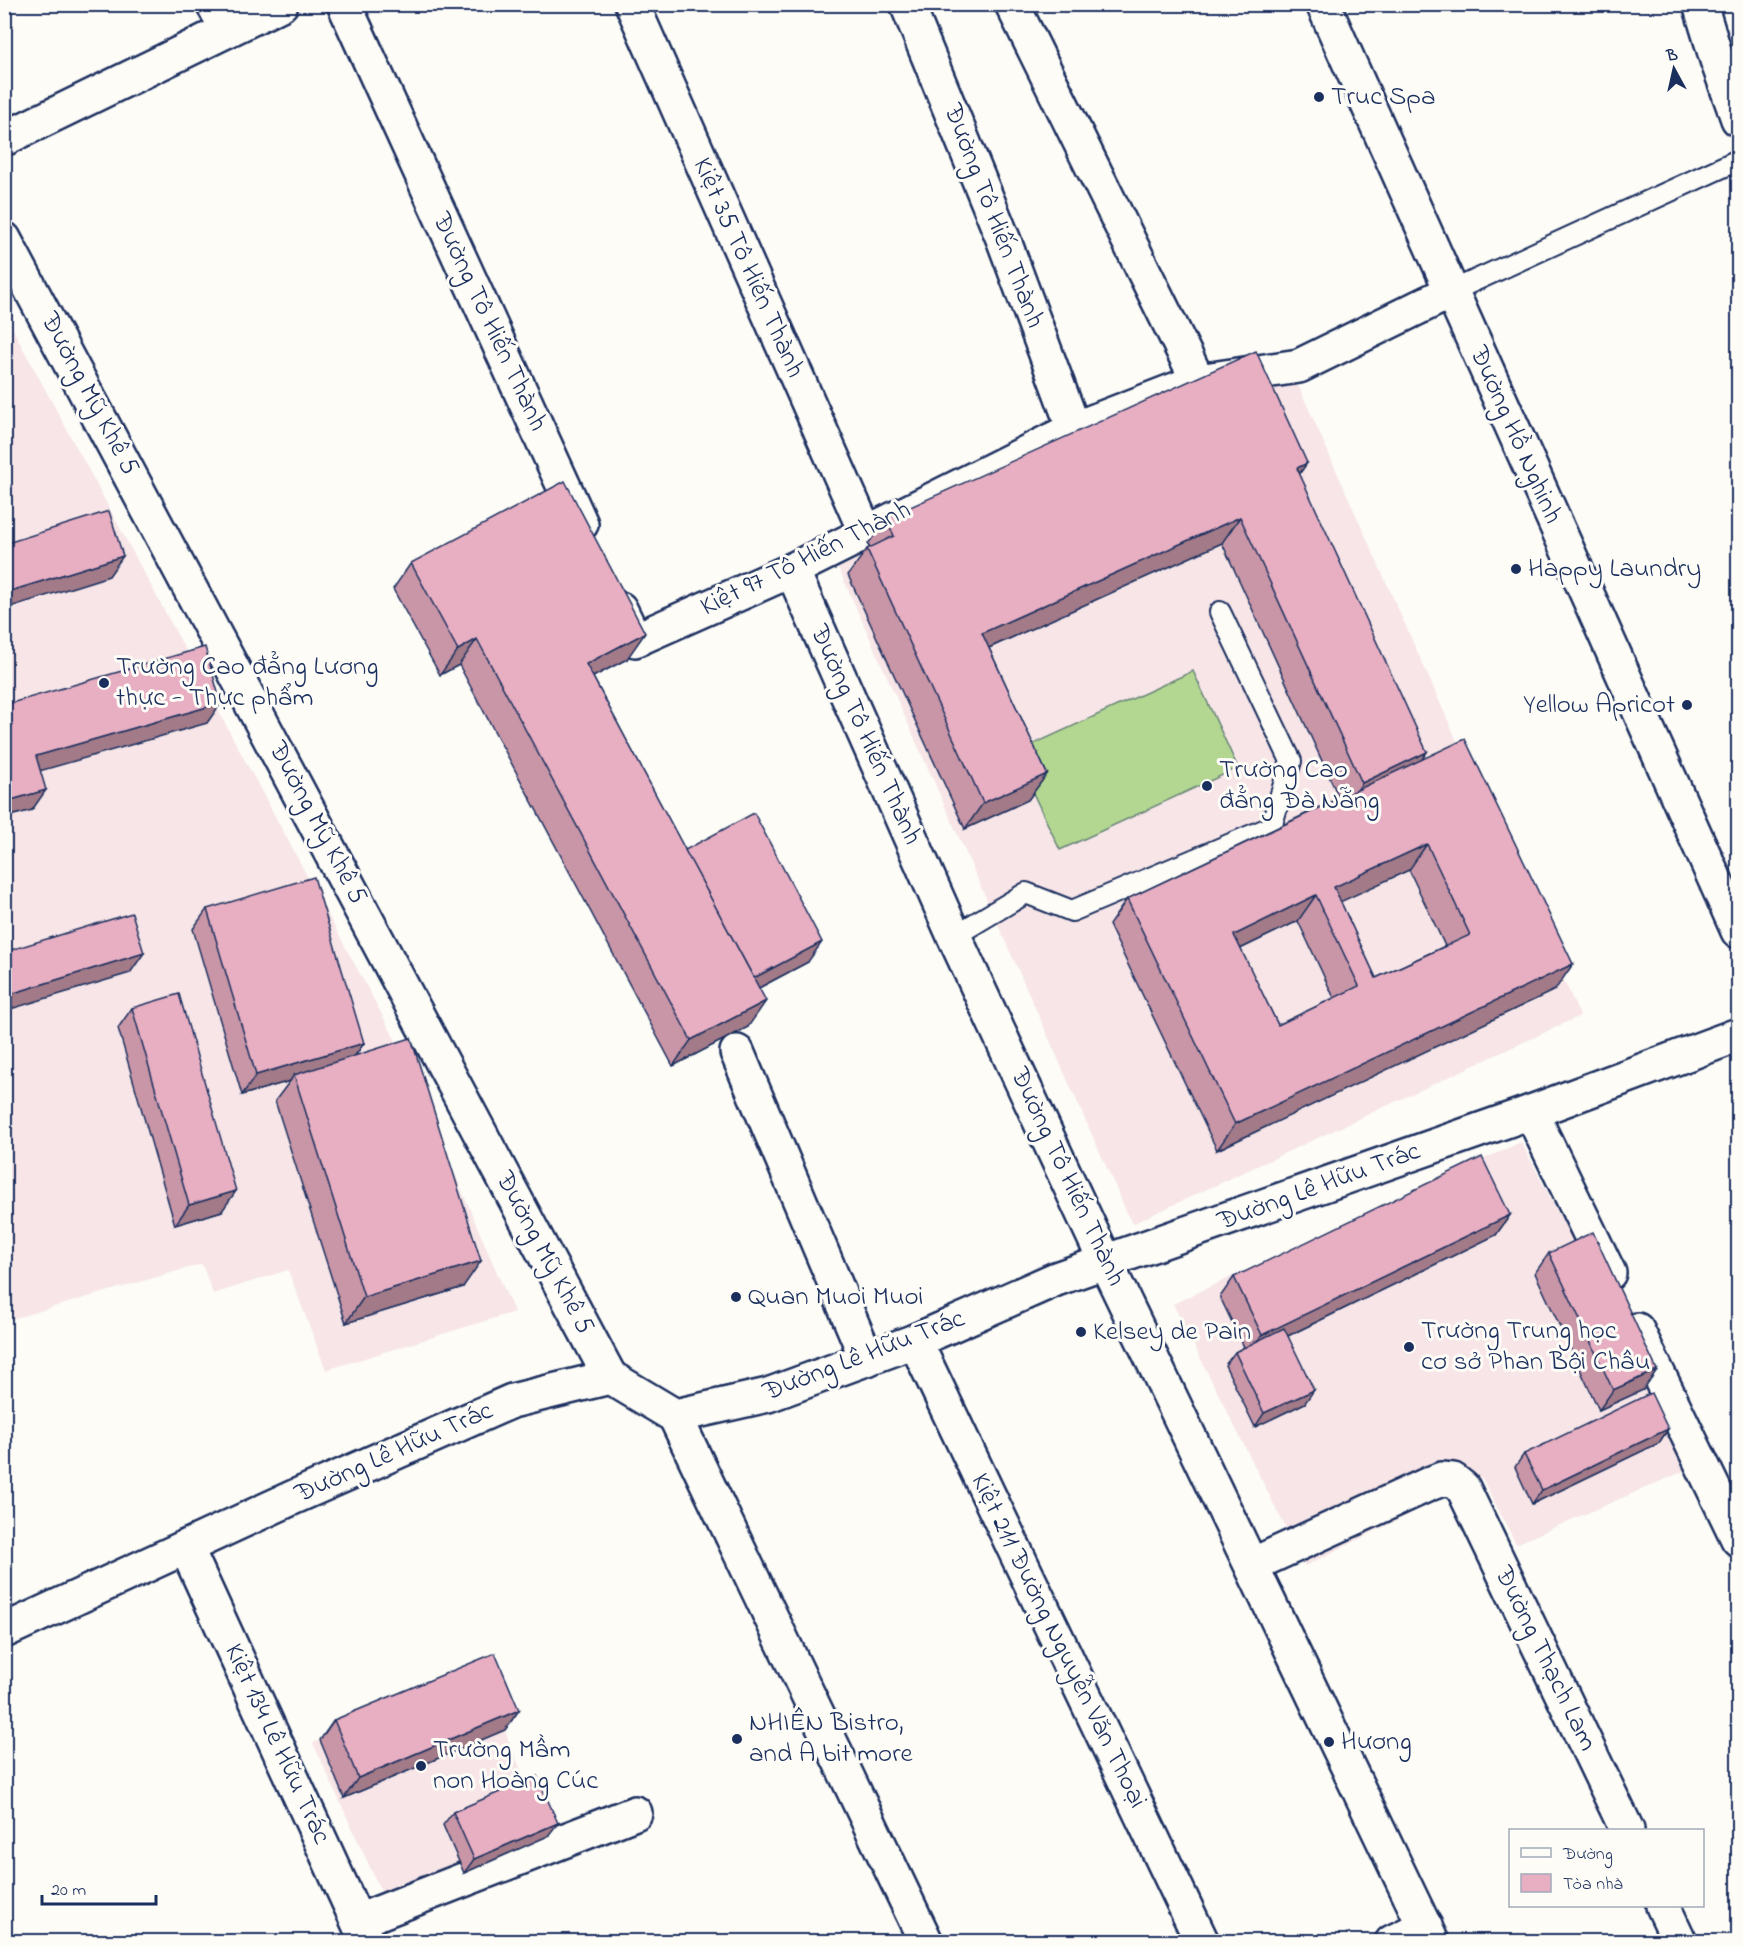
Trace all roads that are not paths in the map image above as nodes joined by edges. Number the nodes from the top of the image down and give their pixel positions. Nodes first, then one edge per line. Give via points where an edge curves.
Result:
1 (281, 4) edge
2 (344, 4) edge
3 (632, 4) edge
4 (907, 4) edge
5 (1012, 4) edge
6 (1323, 4) edge
7 (1700, 4) edge
8 (220, 17) edge
9 (1738, 119) edge
10 (4, 139) edge
11 (1738, 160) edge
12 (4, 238) edge
13 (15, 276) edge
14 (1450, 292) junction
15 (1198, 381) junction
16 (1074, 429) junction
17 (865, 531) junction
18 (595, 554) edge
19 (792, 570) junction
20 (610, 586) edge
21 (1220, 612) dead end
22 (1738, 931) edge
23 (954, 936) junction
24 (1738, 1035) edge
25 (738, 1052) edge
26 (1531, 1112) junction
27 (1106, 1263) junction
28 (915, 1341) junction
29 (867, 1359) junction
30 (610, 1377) junction
31 (675, 1416) junction
32 (1738, 1539) edge
33 (186, 1547) junction
34 (1252, 1565) junction
35 (4, 1631) edge
36 (635, 1813) dead end
37 (1627, 1829) edge
38 (1664, 1907) edge
39 (363, 1931) edge
40 (1428, 1934) edge
41 (926, 1941) edge
42 (1202, 1941) edge
43 (1392, 1941) edge
44 (1680, 1941) edge

1 - 8 street
2 - 18 street, Đường Tô Hiến Thành
3 - 17 street, Kiệt 35 Tô Hiến Thành
4 - 16 street, Đường Tô Hiến Thành via 1004,241
5 - 15 street
6 - 14 street, Đường Hồ Nghinh
7 - 9 street
8 - 10 street
11 - 14 lane
12 - 13 street, Đường Mỹ Khê 5
13 - 30 street, Đường Mỹ Khê 5
14 - 15 street, Kiệt 97 Tô Hiến Thành via 1299,366
14 - 22 street, Đường Hồ Nghinh
15 - 16 street, Kiệt 97 Tô Hiến Thành
16 - 17 street, Kiệt 97 Tô Hiến Thành
17 - 19 street, Kiệt 97 Tô Hiến Thành
19 - 20 street, Kiệt 97 Tô Hiến Thành via 634,640
19 - 23 street, Đường Tô Hiến Thành
21 - 23 lane via 1291,761 1271,827 1072,911 1026,893
23 - 27 street, Đường Tô Hiến Thành
24 - 26 street, Đường Lê Hữu Trác
25 - 29 street
26 - 27 street, Đường Lê Hữu Trác
26 - 32 street
27 - 28 street, Đường Lê Hữu Trác via 1056,1279
27 - 34 street, Đường Tô Hiến Thành
28 - 29 street, Đường Lê Hữu Trác
28 - 42 street, Kiệt 211 Đường Nguyễn Văn Thoại
29 - 31 street, Đường Lê Hữu Trác via 768,1395
30 - 31 street
30 - 33 street, Đường Lê Hữu Trác via 512,1401
31 - 41 street
33 - 35 street, Đường Lê Hữu Trác
33 - 39 street, Kiệt 134 Lê Hữu Trác
34 - 37 street, Đường Thạch Lam via 1435,1481 1453,1480 1463,1488
34 - 40 street, Đường Tô Hiến Thành
36 - 39 street
38 - 44 street
40 - 43 street

